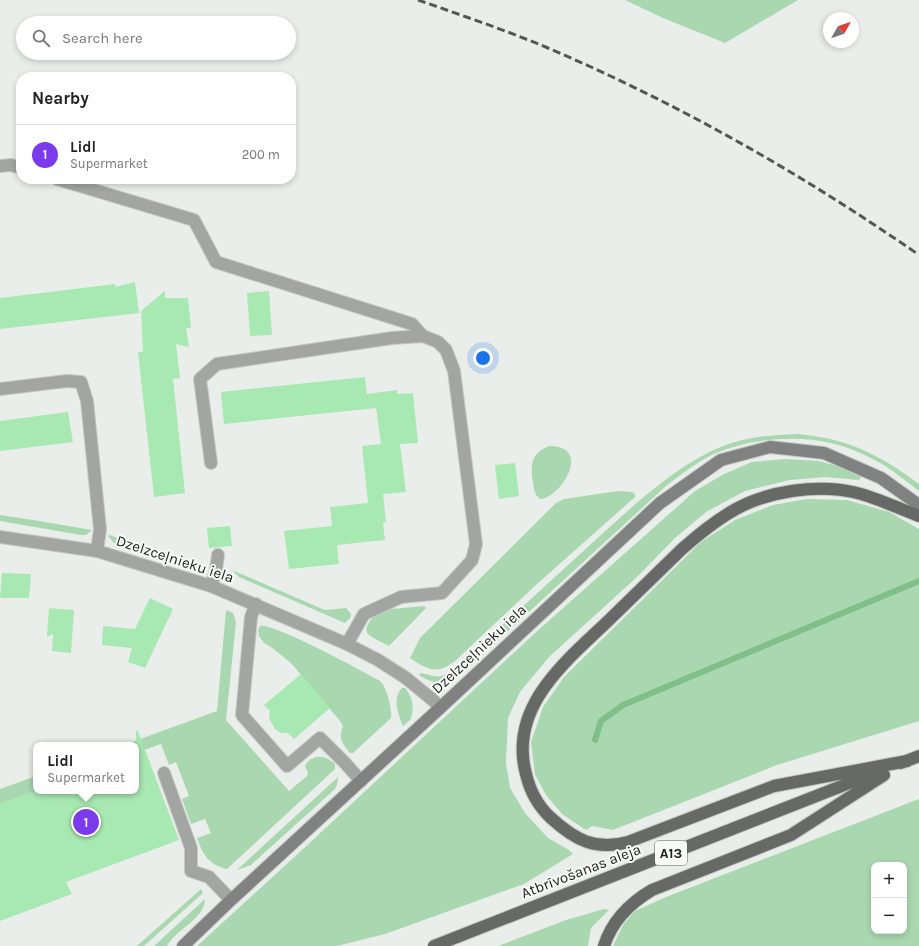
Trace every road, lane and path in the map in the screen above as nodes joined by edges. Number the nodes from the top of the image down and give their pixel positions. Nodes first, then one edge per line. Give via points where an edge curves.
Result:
1 (0, 166) edge
2 (16, 166) edge
3 (74, 184) edge
4 (423, 336) junction
5 (0, 389) edge
6 (211, 463) dead end
7 (919, 505) edge
8 (919, 516) edge
9 (0, 537) edge
10 (97, 551) junction
11 (218, 555) dead end
12 (211, 586) junction
13 (256, 604) junction
14 (348, 644) junction
15 (440, 708) junction
16 (919, 756) edge
17 (907, 761) junction
18 (164, 772) dead end
19 (360, 780) junction
20 (231, 900) junction
21 (183, 946) edge
22 (434, 946) edge
23 (604, 946) edge

1 - 2 street
3 - 4 street via 194,220 216,262 412,324
4 - 6 street via 392,338 217,364 200,379
4 - 14 street via 438,342 446,350 454,371 476,544 472,560 442,593 401,597 364,614
5 - 10 street via 68,380 81,382 87,401 100,528
7 - 15 main road, Dzelzceļnieku iela via 881,478 824,452 770,447 721,460 660,503
8 - 17 main road via 869,496 833,489 791,491 738,508 702,531 559,669 538,697 530,714 523,734 522,748 527,780 541,807 568,831 591,844 603,846 628,842 774,786
9 - 10 street, Dzelzceļnieku iela
10 - 12 street, Dzelzceļnieku iela
11 - 12 street
12 - 13 street, Dzelzceļnieku iela
13 - 14 street, Dzelzceļnieku iela
13 - 19 street via 251,617 242,715 287,766 320,738
14 - 15 street, Dzelzceļnieku iela via 406,678
15 - 19 main road
16 - 17 main road, Atbrīvošanas aleja / A13
17 - 22 main road, Atbrīvošanas aleja / A13
17 - 23 main road via 791,835 637,898 614,924
18 - 20 street via 190,848 191,871 210,876
19 - 20 main road
20 - 21 main road

